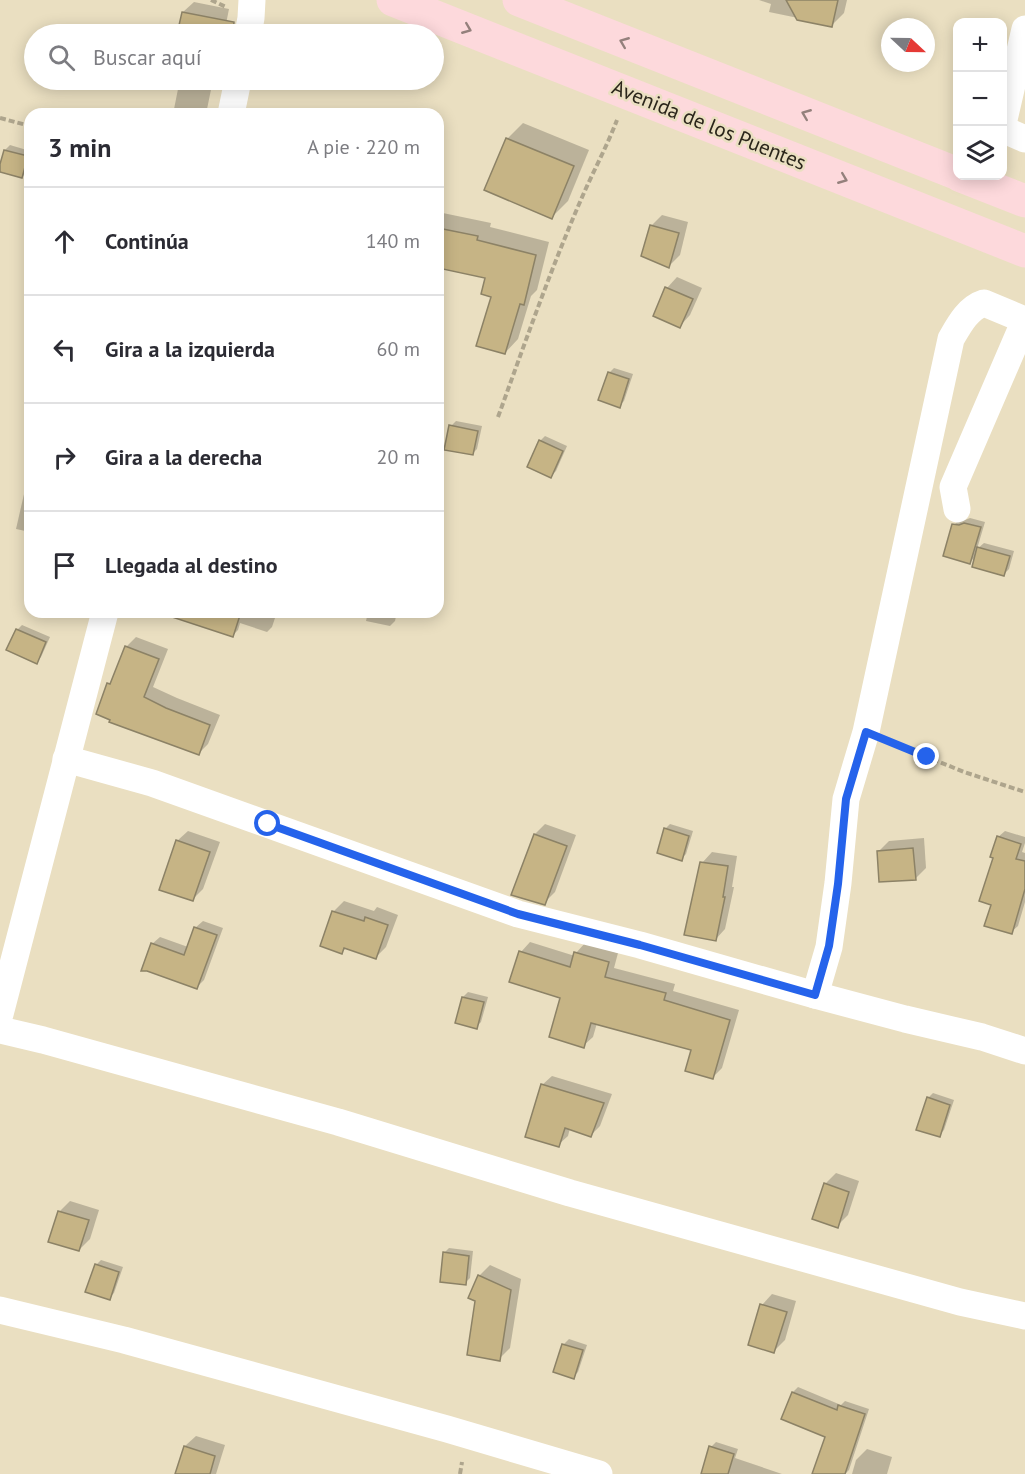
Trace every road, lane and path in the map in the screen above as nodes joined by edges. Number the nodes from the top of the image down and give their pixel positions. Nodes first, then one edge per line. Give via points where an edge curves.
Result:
1 (252, 0) edge
2 (393, 0) edge
3 (519, 0) edge
4 (250, 24) edge
5 (1025, 29) edge
6 (236, 90) edge
7 (628, 93) junction
8 (232, 108) edge
9 (0, 118) edge
10 (24, 124) edge
11 (1002, 126) edge
12 (1007, 130) edge
13 (1025, 139) edge
14 (953, 170) edge
15 (978, 180) edge
16 (1025, 201) edge
17 (1025, 251) edge
18 (1025, 320) edge
19 (498, 417) dead end
20 (957, 509) dead end
21 (103, 618) edge
22 (866, 732) junction
23 (66, 759) junction
24 (1025, 792) edge
25 (815, 995) junction
26 (0, 1014) edge
27 (0, 1030) edge
28 (1025, 1051) edge
29 (0, 1310) edge
30 (1025, 1316) edge
31 (599, 1474) edge

1 - 4 street
2 -> 7 main road, Avenida de los Puentes
14 -> 3 main road
5 - 11 street
6 - 8 street
7 -> 17 main road, Avenida de los Puentes
7 - 19 path via 566,237
9 - 10 path
12 - 13 street
15 - 16 main road
18 - 20 street via 952,487
18 - 22 street via 978,304 951,339
21 - 23 street
22 - 24 path
22 - 25 street via 846,799 829,946
23 - 25 street via 152,783 518,914
23 - 26 street
25 - 28 street
27 - 30 street via 338,1122 581,1197 960,1302
29 - 31 street via 124,1340

